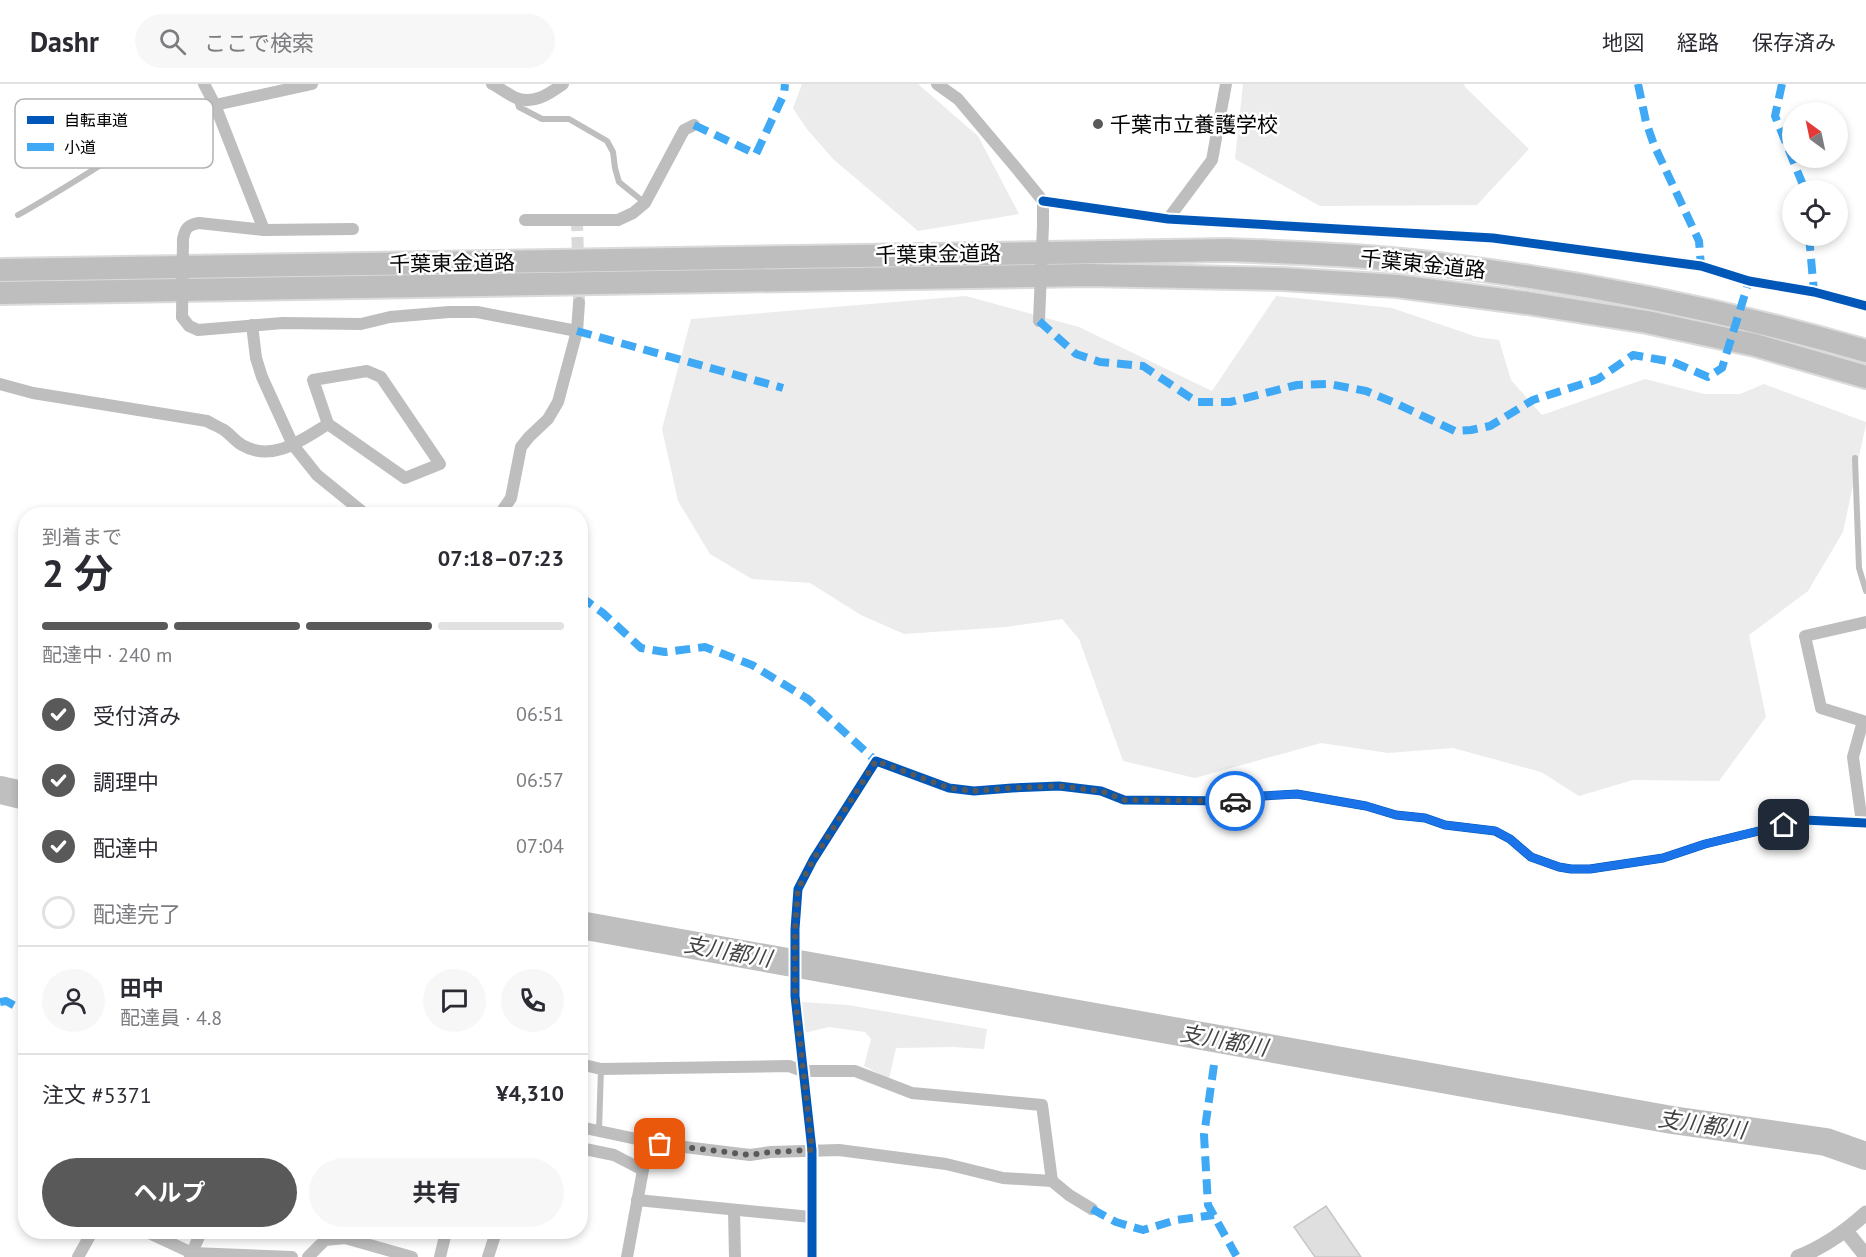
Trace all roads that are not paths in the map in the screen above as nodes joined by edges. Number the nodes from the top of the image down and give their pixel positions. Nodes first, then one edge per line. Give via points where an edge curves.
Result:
1 (204, 84) edge
2 (312, 84) edge
3 (492, 84) edge
4 (563, 84) edge
5 (937, 84) edge
6 (1226, 84) edge
7 (516, 98) junction
8 (212, 99) edge
9 (213, 101) edge
10 (215, 105) junction
11 (694, 125) dead end
12 (96, 168) edge
13 (1043, 201) junction
14 (645, 203) junction
15 (18, 215) dead end
16 (1168, 219) junction
17 (525, 220) dead end
18 (353, 229) dead end
19 (264, 230) junction
20 (0, 270) edge
21 (0, 293) edge
22 (579, 303) tunnel mouth
23 (1866, 306) edge
24 (1039, 321) dead end
25 (252, 325) junction
26 (577, 331) junction
27 (1866, 351) edge
28 (1866, 377) edge
29 (0, 384) edge
30 (328, 424) junction
31 (293, 445) junction
32 (1856, 458) dead end
33 (356, 507) edge
34 (505, 507) edge
35 (1866, 591) edge
36 (1866, 622) edge
37 (1864, 823) edge
38 (588, 1066) edge
39 (601, 1069) junction
40 (803, 1071) junction
41 (588, 1128) edge
42 (599, 1130) junction
43 (588, 1150) edge
44 (812, 1150) junction
45 (1052, 1181) junction
46 (637, 1200) junction
47 (1092, 1209) dead end
48 (734, 1210) junction
49 (1866, 1214) edge
50 (811, 1217) junction
51 (1846, 1230) junction
52 (88, 1239) edge
53 (160, 1239) edge
54 (198, 1239) edge
55 (335, 1239) edge
56 (349, 1239) edge
57 (444, 1239) edge
58 (494, 1239) edge
59 (191, 1255) edge
60 (1866, 1256) edge
61 (78, 1257) edge
62 (292, 1257) edge
63 (308, 1257) edge
64 (412, 1257) edge
65 (440, 1257) edge
66 (489, 1257) edge
67 (627, 1257) edge
68 (735, 1257) edge
69 (812, 1257) edge
70 (1798, 1257) edge

1 - 8 street
2 - 10 street
3 - 7 street
4 - 7 street via 546,96
5 - 13 street via 958,99
6 - 16 street via 1212,159
7 - 14 lane via 519,106 542,119 569,119 607,141 619,182
9 - 10 street
10 - 19 street
11 - 14 street via 684,130
12 - 15 lane
13 - 16 street
13 - 24 street, bridge
14 - 17 street via 618,220
16 - 23 street via 1493,238 1701,266 1749,281
18 - 19 street
19 - 25 street, bridge via 199,223 190,225 183,238 182,317 189,326 198,330
20 - 27 highway, 千葉東金道路 via 1250,250 1436,263 1585,284 1715,311
21 - 28 highway, 千葉東金道路 via 1088,275 1282,279 1397,286 1647,322 1755,345
22 - 26 street
25 - 26 street via 361,324 390,317 477,312
25 - 31 street via 262,377
26 - 34 street via 558,402 548,419 521,447 511,498
29 - 31 street via 33,393 207,421 256,451 271,453
30 - 30 street via 405,478 440,464 381,377 368,371 314,380
30 - 31 street
31 - 33 street via 317,475
32 - 35 lane via 1859,568
36 - 37 street via 1805,636 1821,708 1863,721 1853,757
37 - 40 street via 1804,820 1663,858 1571,869 1531,857 1496,831 1445,825 1297,794 1225,801 1124,800 1101,791 1059,786 974,791 949,788 876,761 798,889 795,996
38 - 39 street
39 - 40 street via 789,1066
39 - 42 lane
40 - 44 street
40 - 45 street via 855,1071 912,1093 1042,1105
41 - 42 street
42 - 44 street via 660,1144 750,1155
43 - 46 street via 614,1155 643,1170
44 - 45 street via 946,1164 1003,1178
44 - 50 street
45 - 47 street
46 - 48 street
46 - 67 street
48 - 50 street
48 - 68 street
49 - 51 street
50 - 69 street
51 - 60 street
51 - 70 street
52 - 61 street
53 - 59 street
54 - 59 street
55 - 63 street via 325,1240
56 - 64 street
57 - 65 street
58 - 66 street
59 - 62 street

